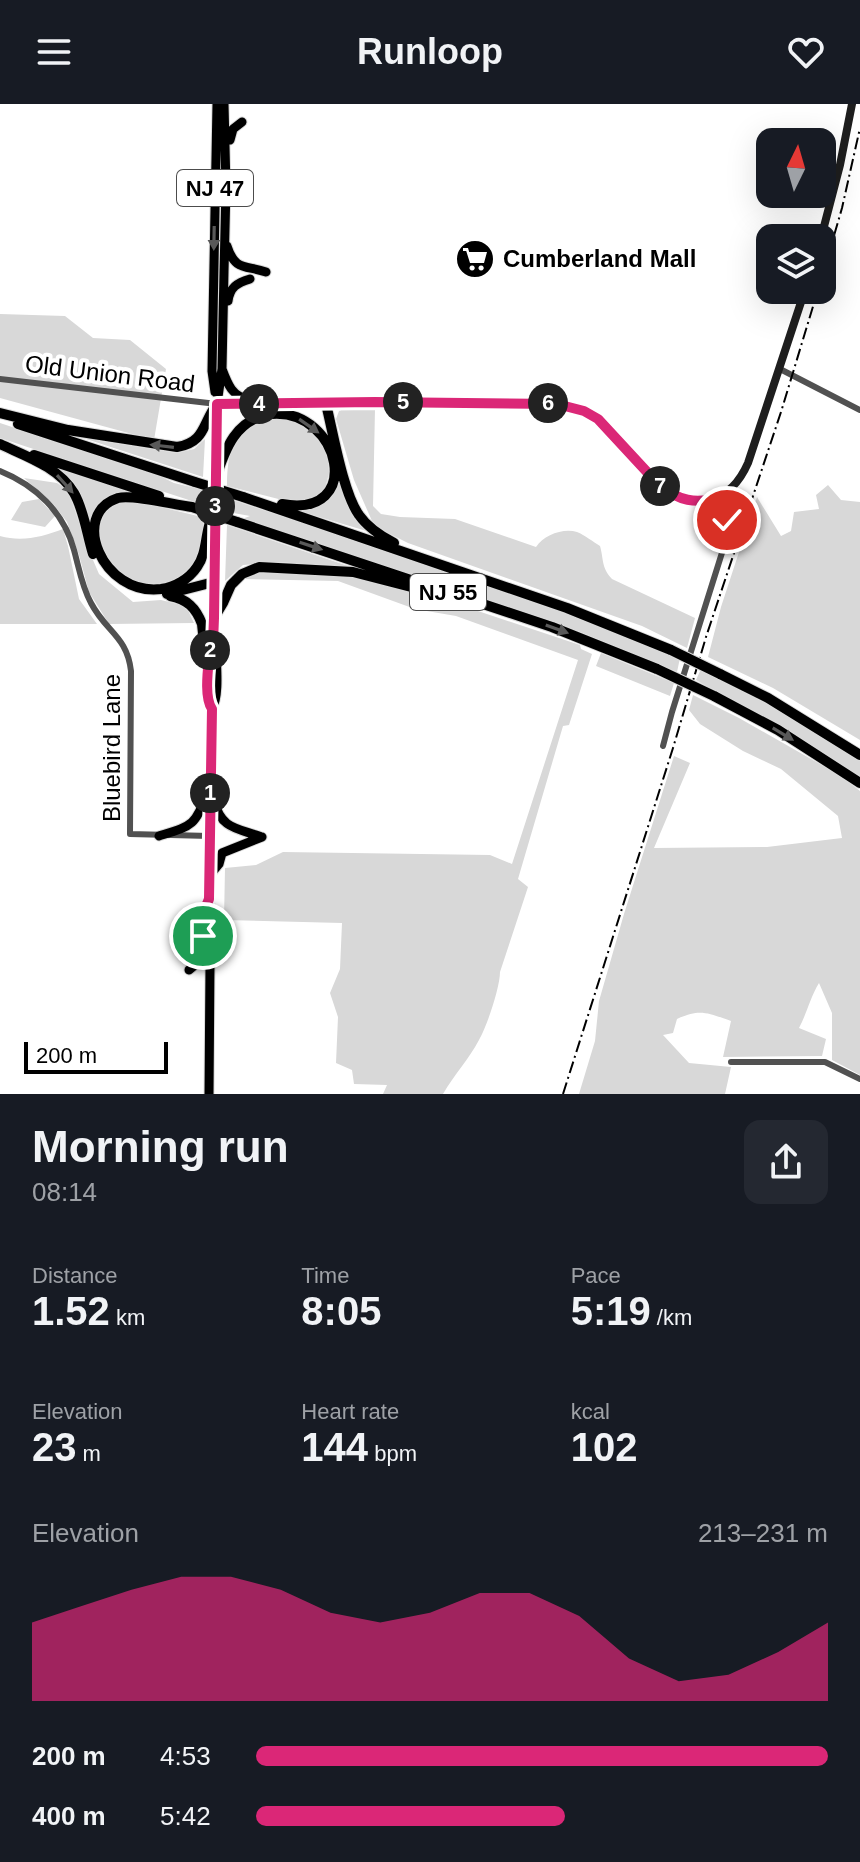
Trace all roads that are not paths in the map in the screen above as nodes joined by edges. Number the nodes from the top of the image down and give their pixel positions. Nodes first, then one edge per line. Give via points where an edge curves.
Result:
1 (852, 104) edge
2 (222, 106) edge
3 (226, 187) junction
4 (825, 224) edge
5 (225, 239) junction
6 (266, 272) dead end
7 (250, 279) dead end
8 (801, 304) edge
9 (222, 339) junction
10 (222, 369) junction
11 (780, 369) junction
12 (0, 379) edge
13 (273, 403) junction
14 (217, 404) junction
15 (326, 404) junction
16 (860, 410) edge
17 (0, 416) edge
18 (0, 444) edge
19 (0, 471) edge
20 (215, 480) junction
21 (243, 497) junction
22 (719, 497) junction
23 (192, 507) junction
24 (215, 509) junction
25 (489, 580) junction
26 (214, 582) junction
27 (164, 595) junction
28 (214, 618) junction
29 (533, 620) junction
30 (213, 642) junction
31 (208, 681) junction
32 (212, 709) junction
33 (663, 746) dead end
34 (860, 755) edge
35 (210, 782) junction
36 (860, 783) edge
37 (159, 836) junction
38 (210, 836) junction
39 (210, 875) junction
40 (209, 899) junction
41 (210, 985) junction
42 (731, 1062) dead end
43 (860, 1079) edge
44 (209, 1094) edge

1 - 4 street
2 - 3 main road, NJ 47
2 - 3 main road via 229,118 242,122 230,134
2 -> 14 main road, NJ 47 via 212,371
3 - 5 main road, NJ 47
5 - 6 main road via 238,265
5 - 9 main road, NJ 47
7 - 9 main road via 229,294
8 - 11 street
9 - 10 main road, NJ 47
10 - 13 main road via 235,395
10 - 14 main road, NJ 47
11 - 16 street
11 - 22 street via 745,470
12 - 14 street, Old Union Road
13 - 14 main road
13 - 15 main road
14 -> 17 highway via 200,436 177,447
14 - 20 main road, NJ 47
15 - 22 street via 569,406 603,424 669,493 693,501
15 - 25 highway via 349,493 362,519 400,546
17 - 21 highway, NJ 55, bridge
18 - 23 highway, NJ 55
18 -> 27 highway via 43,465 70,487 95,561 107,576 134,593
19 - 37 street, Bluebird Lane via 35,489 52,507 73,546 91,603 129,656 130,834
20 -> 21 highway via 228,444 244,424 259,417 282,414 302,420 328,444 334,478 318,502 298,507
20 - 24 main road, NJ 47
21 - 25 highway, NJ 55
22 - 33 street via 728,525 726,540
23 - 24 highway via 129,496 109,503 95,531 105,564 118,578 142,588 181,582 201,561
23 -> 29 highway, NJ 55, bridge
24 - 26 main road, NJ 47
25 - 34 highway, NJ 55, bridge via 671,650 768,698
26 - 27 highway
26 - 28 main road, NJ 47
27 - 31 highway via 188,602 199,616
28 - 29 highway via 242,574 268,566 365,574
28 - 30 main road, NJ 47
29 -> 36 highway, NJ 55, bridge via 714,696
30 - 31 main road, NJ 47
30 - 32 main road, NJ 47
31 - 32 main road, NJ 47
32 - 35 main road, NJ 47
35 - 37 main road via 192,823
35 - 38 main road, NJ 47
35 - 39 main road via 224,823 261,836 222,853
37 - 38 street
38 - 39 main road, NJ 47
39 - 40 main road, NJ 47
40 - 41 main road, NJ 47
40 - 41 main road via 202,916 202,959 189,970
41 - 44 main road, NJ 47
42 - 43 street via 825,1062

